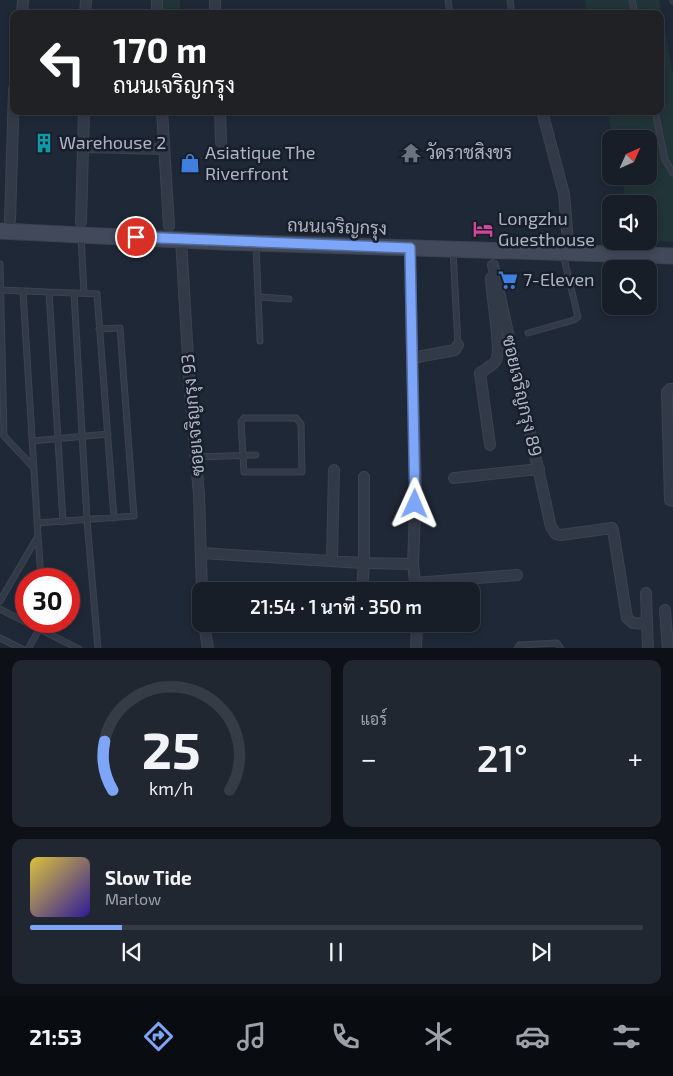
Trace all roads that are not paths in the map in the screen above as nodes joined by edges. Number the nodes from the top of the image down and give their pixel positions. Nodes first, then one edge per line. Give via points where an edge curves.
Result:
1 (12, 115) edge
2 (84, 115) edge
3 (162, 115) edge
4 (220, 115) edge
5 (543, 115) edge
6 (656, 115) edge
7 (221, 142) dead end
8 (84, 147) junction
9 (164, 149) junction
10 (673, 173) edge
11 (5, 226) edge
12 (169, 226) dead end
13 (81, 229) junction
14 (180, 239) junction
15 (256, 243) junction
16 (410, 248) junction
17 (453, 250) junction
18 (566, 252) junction
19 (673, 256) edge
20 (492, 258) junction
21 (0, 264) edge
22 (1, 290) edge
23 (23, 291) junction
24 (49, 292) junction
25 (74, 293) junction
26 (84, 293) junction
27 (258, 297) junction
28 (289, 299) dead end
29 (99, 330) junction
30 (528, 333) dead end
31 (260, 341) dead end
32 (458, 345) joint
33 (412, 358) junction
34 (673, 389) edge
35 (108, 434) junction
36 (82, 436) junction
37 (57, 439) junction
38 (32, 441) junction
39 (490, 445) dead end
40 (256, 455) dead end
41 (242, 456) junction
42 (196, 457) junction
43 (34, 467) junction
44 (539, 469) junction
45 (334, 470) dead end
46 (364, 477) dead end
47 (454, 478) dead end
48 (673, 501) edge
49 (114, 518) junction
50 (88, 520) junction
51 (63, 522) junction
52 (37, 523) junction
53 (38, 536) junction
54 (201, 553) junction
55 (332, 560) junction
56 (364, 563) junction
57 (413, 564) junction
58 (40, 568) edge
59 (517, 575) dead end
60 (202, 582) edge
61 (363, 582) edge
62 (415, 582) edge
63 (458, 582) edge
64 (646, 593) dead end
65 (0, 601) edge
66 (0, 609) edge
67 (665, 610) dead end
68 (15, 616) edge
69 (647, 624) junction
70 (205, 632) edge
71 (417, 632) edge
72 (37, 633) edge
73 (48, 633) edge
74 (0, 638) edge
75 (22, 648) edge
76 (28, 648) edge
77 (79, 648) edge
78 (98, 648) edge
79 (208, 648) edge
80 (416, 648) edge
81 (517, 648) edge
82 (561, 648) edge
83 (648, 648) edge
84 (668, 648) edge

1 - 11 street
2 - 8 street
3 - 9 street
4 - 7 street
5 - 18 street via 564,194
6 - 10 lane via 665,160
8 - 9 street
8 - 13 street
9 - 12 street
11 - 13 main road, ถนนเจริญกรุง
13 - 14 main road, ถนนเจริญกรุง
13 - 26 lane
14 - 15 main road, ถนนเจริญกรุง
14 - 42 street, ซอยเจริญกรุง 93
15 - 16 main road, ถนนเจริญกรุง
15 - 27 lane
16 - 17 main road, ถนนเจริญกรุง
16 - 33 street
17 - 20 main road, ถนนเจริญกรุง
17 - 32 lane
18 - 19 main road, ถนนเจริญกรุง
18 - 20 main road, ถนนเจริญกรุง
18 - 30 lane via 578,317
20 - 39 street via 491,295 498,353 493,364 480,373
20 - 44 street, ซอยเจริญกรุง 89
21 - 22 lane
22 - 23 lane
22 - 43 lane via 4,436
23 - 24 lane
23 - 38 lane
24 - 25 lane
24 - 37 lane
25 - 26 lane
25 - 36 lane
26 - 29 lane via 97,294
27 - 28 lane
27 - 31 lane
29 - 35 lane
29 - 49 lane via 120,328 134,516
32 - 33 street via 455,350
33 - 57 street via 416,485
34 - 48 street via 667,392 670,500
35 - 36 lane
35 - 49 lane
36 - 37 lane
36 - 50 lane
37 - 38 lane
37 - 51 lane
38 - 43 lane
40 - 41 lane
41 - 41 lane via 241,422 244,418 299,420 303,469 300,473 245,472
41 - 42 lane
42 - 54 street, ซอยเจริญกรุง 93
43 - 52 lane
44 - 47 street
44 - 69 street, ซอยเจริญกรุง 89 via 551,527 556,534 614,530 627,618 633,623
45 - 55 street
46 - 56 street
49 - 50 lane
50 - 51 lane
50 - 78 lane
51 - 52 lane
52 - 53 lane
53 - 58 lane
53 - 65 lane
54 - 55 street
54 - 60 street, ซอยเจริญกรุง 93
55 - 56 street
56 - 57 street
56 - 61 street
57 - 62 street
59 - 63 street
64 - 69 street
66 - 68 lane
67 - 84 street
69 - 83 street
70 - 79 street
71 - 80 street
72 - 76 lane
73 - 77 lane
74 - 75 lane
81 - 82 lane via 519,645 558,643

